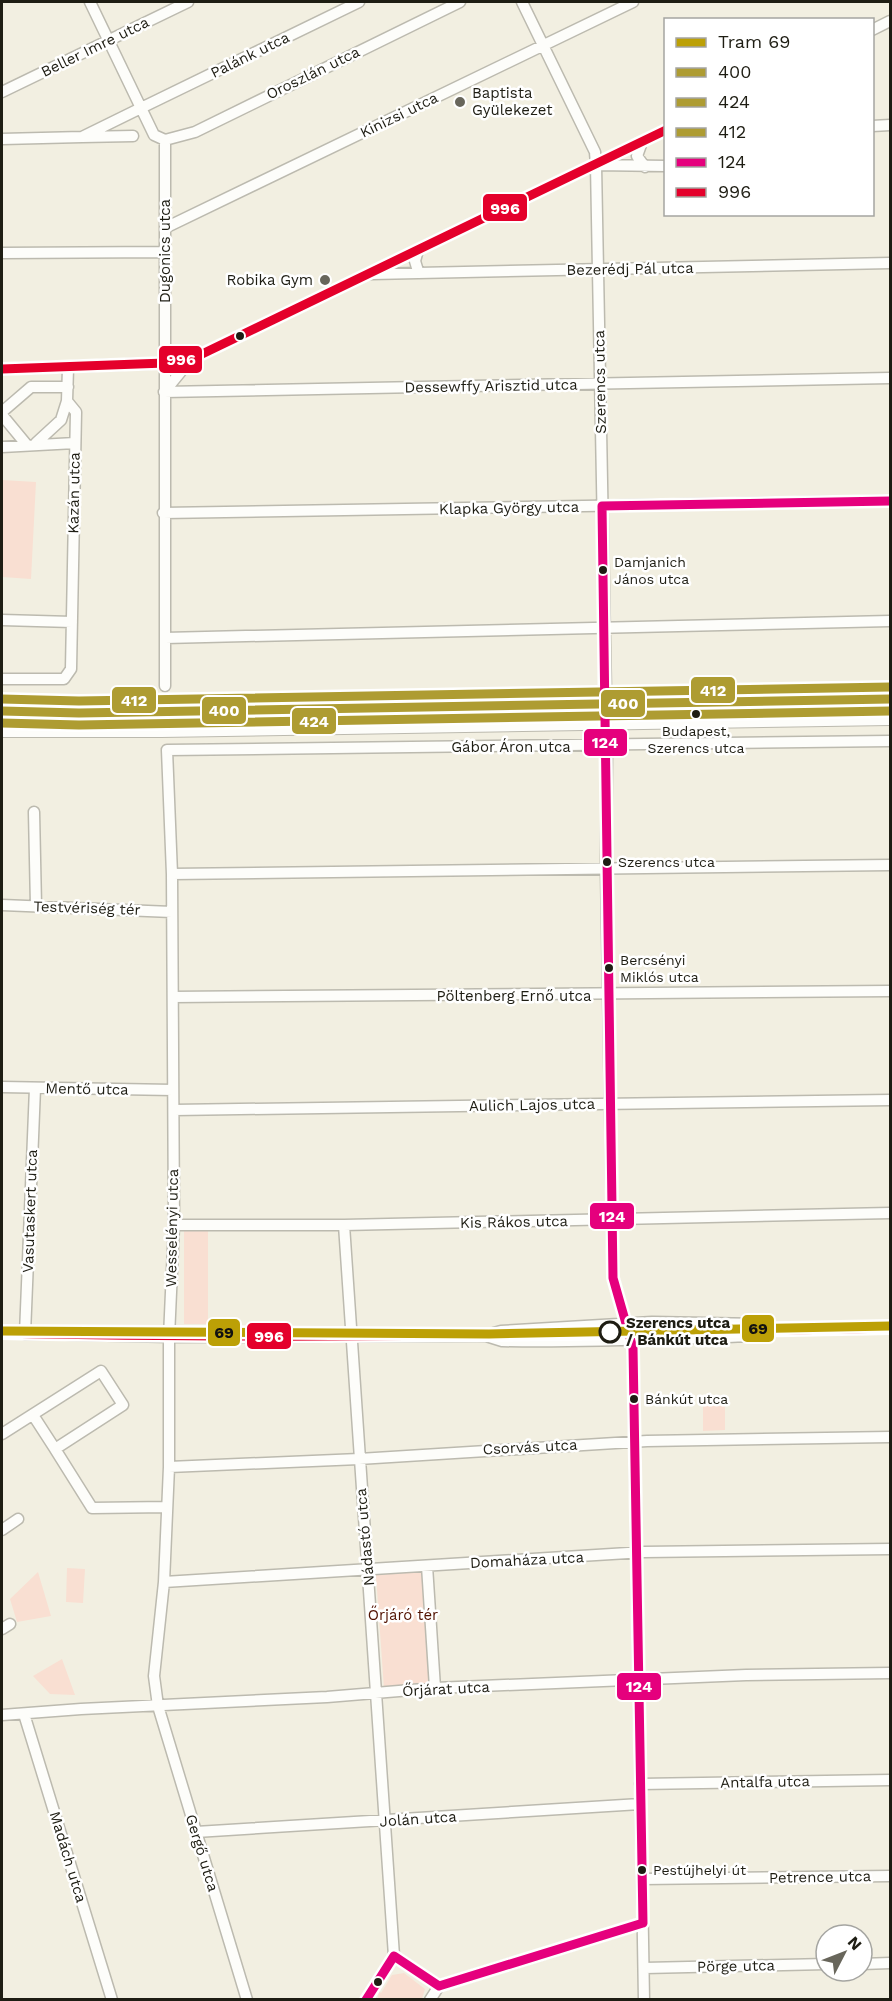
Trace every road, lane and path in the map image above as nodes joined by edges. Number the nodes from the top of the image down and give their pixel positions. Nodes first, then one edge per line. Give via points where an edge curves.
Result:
1 (90, 2) edge
2 (188, 2) edge
3 (359, 2) edge
4 (460, 2) edge
5 (522, 2) edge
6 (633, 2) edge
7 (891, 21) edge
8 (874, 30) edge
9 (108, 40) junction
10 (544, 46) junction
11 (2, 92) edge
12 (141, 108) junction
13 (891, 125) edge
14 (874, 126) edge
15 (664, 131) edge
16 (133, 136) dead end
17 (82, 137) junction
18 (2, 139) edge
19 (165, 140) junction
20 (642, 142) junction
21 (596, 165) junction
22 (664, 166) edge
23 (645, 167) junction
24 (165, 228) junction
25 (418, 249) junction
26 (165, 252) junction
27 (2, 253) edge
28 (401, 258) junction
29 (891, 263) edge
30 (596, 269) junction
31 (419, 272) junction
32 (370, 274) junction
33 (405, 274) junction
34 (192, 358) junction
35 (165, 363) junction
36 (68, 368) junction
37 (2, 369) edge
38 (891, 378) edge
39 (600, 384) junction
40 (68, 387) junction
41 (164, 392) junction
42 (67, 402) junction
43 (2, 414) edge
44 (31, 443) junction
45 (75, 443) junction
46 (2, 447) edge
47 (891, 501) edge
48 (602, 506) junction
49 (163, 513) junction
50 (2, 620) edge
51 (891, 621) edge
52 (72, 622) junction
53 (603, 627) junction
54 (165, 638) junction
55 (2, 679) edge
56 (165, 686) dead end
57 (891, 699) edge
58 (606, 703) junction
59 (2, 711) edge
60 (891, 718) edge
61 (606, 723) junction
62 (2, 730) edge
63 (891, 741) edge
64 (607, 746) junction
65 (167, 750) joint
66 (34, 812) dead end
67 (891, 866) edge
68 (606, 870) junction
69 (172, 874) junction
70 (2, 905) edge
71 (36, 906) junction
72 (172, 912) junction
73 (891, 991) edge
74 (608, 995) junction
75 (173, 997) junction
76 (2, 1087) edge
77 (36, 1088) junction
78 (174, 1090) junction
79 (891, 1100) edge
80 (610, 1104) junction
81 (174, 1110) junction
82 (891, 1213) edge
83 (612, 1220) junction
84 (174, 1226) junction
85 (344, 1226) junction
86 (626, 1324) junction
87 (891, 1328) edge
88 (777, 1330) junction
89 (2, 1334) edge
90 (25, 1334) junction
91 (352, 1335) junction
92 (169, 1336) junction
93 (483, 1336) junction
94 (631, 1340) junction
95 (33, 1415) junction
96 (2, 1434) edge
97 (891, 1437) edge
98 (634, 1442) junction
99 (55, 1449) junction
100 (359, 1459) junction
101 (169, 1467) junction
102 (167, 1506) junction
103 (18, 1519) dead end
104 (2, 1530) edge
105 (891, 1549) edge
106 (636, 1553) junction
107 (427, 1566) junction
108 (368, 1570) junction
109 (164, 1582) junction
110 (891, 1673) edge
111 (639, 1679) junction
112 (435, 1688) junction
113 (377, 1693) junction
114 (158, 1706) junction
115 (24, 1714) junction
116 (2, 1715) edge
117 (891, 1780) edge
118 (640, 1784) junction
119 (640, 1804) junction
120 (386, 1821) junction
121 (196, 1832) junction
122 (891, 1876) edge
123 (642, 1879) junction
124 (643, 1923) junction
125 (394, 1956) junction
126 (891, 1963) edge
127 (814, 1964) edge
128 (874, 1964) edge
129 (645, 1968) junction
130 (439, 1986) junction
131 (112, 2000) edge
132 (247, 2000) edge
133 (366, 2000) edge
134 (430, 2000) edge
135 (644, 2000) edge

1 - 9 street
2 - 9 street, Beller Imre utca
3 - 12 street, Palánk utca
4 - 19 street, Oroszlán utca via 195,132
5 - 10 street, Szerencs utca
6 - 10 street, Kinizsi utca
7 - 8 street
9 - 11 street, Beller Imre utca
9 - 12 street
10 - 21 street, Szerencs utca via 595,152
10 - 24 street, Kinizsi utca
12 - 17 street, Palánk utca
12 - 19 street via 154,135
13 - 14 street
15 - 20 street
16 - 17 street
17 - 18 street
19 - 24 street, Dugonics utca
20 - 21 street
20 - 23 street via 638,156
21 - 23 street
21 - 25 street
21 - 30 street, Szerencs utca
22 - 23 street
24 - 26 street, Dugonics utca
25 - 28 street
25 - 31 street via 415,261
26 - 27 street
26 - 35 street, Dugonics utca
28 - 31 street
28 - 32 street
28 - 33 street via 399,264
29 - 30 street, Bezerédj Pál utca
30 - 31 street, Bezerédj Pál utca
30 - 39 street, Szerencs utca
31 - 33 street, Bezerédj Pál utca
32 - 33 street, Bezerédj Pál utca
32 - 34 street
34 - 35 street
34 - 41 street
35 - 36 street
35 - 41 street
36 - 37 street
36 - 40 street, Kazán utca
38 - 39 street, Dessewffy Arisztid utca
39 - 41 street, Dessewffy Arisztid utca
39 - 48 street, Szerencs utca
40 - 42 street, Kazán utca
40 - 43 street via 31,387
41 - 49 street
42 - 44 street via 61,420
42 - 45 street, Kazán utca via 76,412
43 - 44 street
44 - 45 street
44 - 46 street
45 - 52 street, Kazán utca
47 - 48 street, Klapka György utca
48 - 49 street, Klapka György utca
48 - 53 street, Szerencs utca
49 - 54 street
50 - 52 street
51 - 53 street
52 - 55 street, Kazán utca via 71,669 64,680
53 - 54 street
53 - 58 street, Szerencs utca
54 - 56 street
57 - 58 main road
58 - 59 main road via 91,713
58 - 61 street, Szerencs utca
60 - 61 main road
61 - 62 main road
61 - 64 street, Szerencs utca
63 - 64 street, Gábor Áron utca
64 - 65 street, Gábor Áron utca
64 - 68 street, Szerencs utca
65 - 69 street, Wesselényi utca
66 - 71 street
67 - 68 street
68 - 69 street
68 - 74 street, Szerencs utca
69 - 72 street, Wesselényi utca
70 - 71 street, Testvériség tér
71 - 72 street, Testvériség tér
72 - 75 street, Wesselényi utca
73 - 74 street, Pöltenberg Ernő utca
74 - 75 street, Pöltenberg Ernő utca
74 - 80 street, Szerencs utca
75 - 78 street, Wesselényi utca
76 - 77 street, Mentő utca
77 - 78 street, Mentő utca
77 - 90 street, Vasutaskert utca
78 - 81 street, Wesselényi utca
79 - 80 street, Aulich Lajos utca
80 - 81 street, Aulich Lajos utca
80 - 83 street, Szerencs utca
81 - 84 street, Wesselényi utca
82 - 83 street, Kis Rákos utca
83 - 85 street, Kis Rákos utca
83 - 86 street, Szerencs utca via 613,1278
84 - 85 street, Kis Rákos utca
84 - 92 street, Wesselényi utca
85 - 91 street, Nádastó utca
86 - 88 street via 760,1324
86 - 93 street via 501,1331
86 - 94 street, Szerencs utca
87 - 88 street
88 - 94 street via 760,1336
89 - 90 street
90 - 92 street
91 - 92 street
91 - 93 street
91 - 100 street, Nádastó utca
92 - 101 street, Wesselényi utca
93 - 94 street via 502,1341
94 - 98 street, Szerencs utca
95 - 96 street
95 - 99 street
95 - 99 street via 101,1371 123,1405
97 - 98 street, Csorvás utca
98 - 100 street, Csorvás utca
98 - 106 street, Szerencs utca
99 - 102 street via 92,1508
100 - 101 street, Csorvás utca
100 - 108 street, Nádastó utca
101 - 102 street, Wesselényi utca
102 - 109 street, Wesselényi utca
103 - 104 street
105 - 106 street, Domaháza utca
106 - 107 street, Domaháza utca
106 - 111 street, Szerencs utca
107 - 108 street, Domaháza utca
107 - 112 street
108 - 109 street, Domaháza utca
108 - 113 street, Nádastó utca
109 - 114 street, Wesselényi utca via 154,1676
110 - 111 street, Őrjárat utca
111 - 112 street, Őrjárat utca
111 - 118 street, Szerencs utca
112 - 113 street, Őrjárat utca
113 - 114 street, Őrjárat utca
113 - 120 street, Nádastó utca
114 - 115 street, Őrjárat utca
114 - 121 street, Gergő utca
115 - 116 street, Őrjárat utca
115 - 131 street, Madách utca
117 - 118 street, Antalfa utca
118 - 119 street, Szerencs utca
119 - 120 street, Jolán utca
119 - 123 street, Szerencs utca
120 - 121 street, Jolán utca
120 - 125 street, Nádastó utca
121 - 132 street, Gergő utca
122 - 123 street, Petrence utca
123 - 124 street, Szerencs utca
124 - 129 street, Szerencs utca
124 - 130 street
125 - 130 street
125 - 133 street
126 - 128 street
127 - 129 street, Pörge utca
129 - 135 street, Szerencs utca
130 - 134 street

